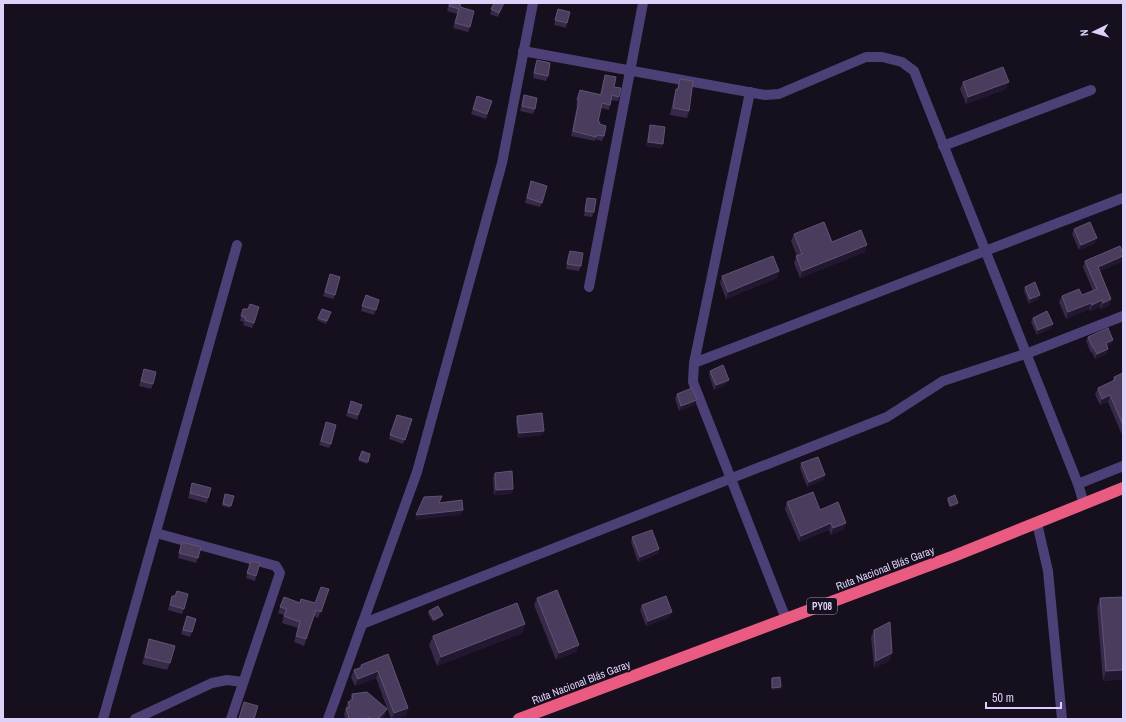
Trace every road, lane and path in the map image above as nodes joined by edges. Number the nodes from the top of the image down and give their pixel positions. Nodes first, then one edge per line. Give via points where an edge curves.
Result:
1 (533, 3) edge
2 (643, 3) edge
3 (523, 51) junction
4 (630, 71) junction
5 (1091, 90) dead end
6 (750, 92) junction
7 (944, 146) junction
8 (1123, 198) edge
9 (237, 244) dead end
10 (985, 251) junction
11 (589, 287) dead end
12 (1123, 316) edge
13 (1026, 354) junction
14 (694, 363) junction
15 (1123, 466) edge
16 (731, 479) junction
17 (1078, 484) junction
18 (1123, 488) edge
19 (1084, 504) junction
20 (1037, 523) junction
21 (156, 533) junction
22 (786, 619) junction
23 (362, 624) junction
24 (243, 682) junction
25 (103, 719) edge
26 (135, 719) edge
27 (231, 719) edge
28 (328, 719) edge
29 (519, 719) edge
30 (1062, 719) edge

1 - 3 street
2 - 4 street
3 - 4 street
3 - 23 street via 502,163 417,472
4 - 6 street
4 - 11 street
5 - 7 street
6 - 7 street via 778,94 866,57 882,57 902,62 914,71
6 - 14 street
7 - 10 street
8 - 10 street
9 - 21 street
10 - 13 street
10 - 14 street
12 - 13 street
13 - 16 street via 943,381 887,417
13 - 17 street
14 - 16 street via 693,382
15 - 17 street
16 - 22 street
16 - 23 street
17 - 19 street
18 - 19 highway, Ruta Nacional Blás Garay / PY08
19 - 20 highway, Ruta Nacional Blás Garay / PY08
20 - 22 highway, Ruta Nacional Blás Garay / PY08
20 - 30 street via 1048,571
21 - 24 street via 276,566 280,573
21 - 25 street
22 - 29 highway, Ruta Nacional Blás Garay / PY08
23 - 28 street
24 - 26 street via 227,680 212,683
24 - 27 street

